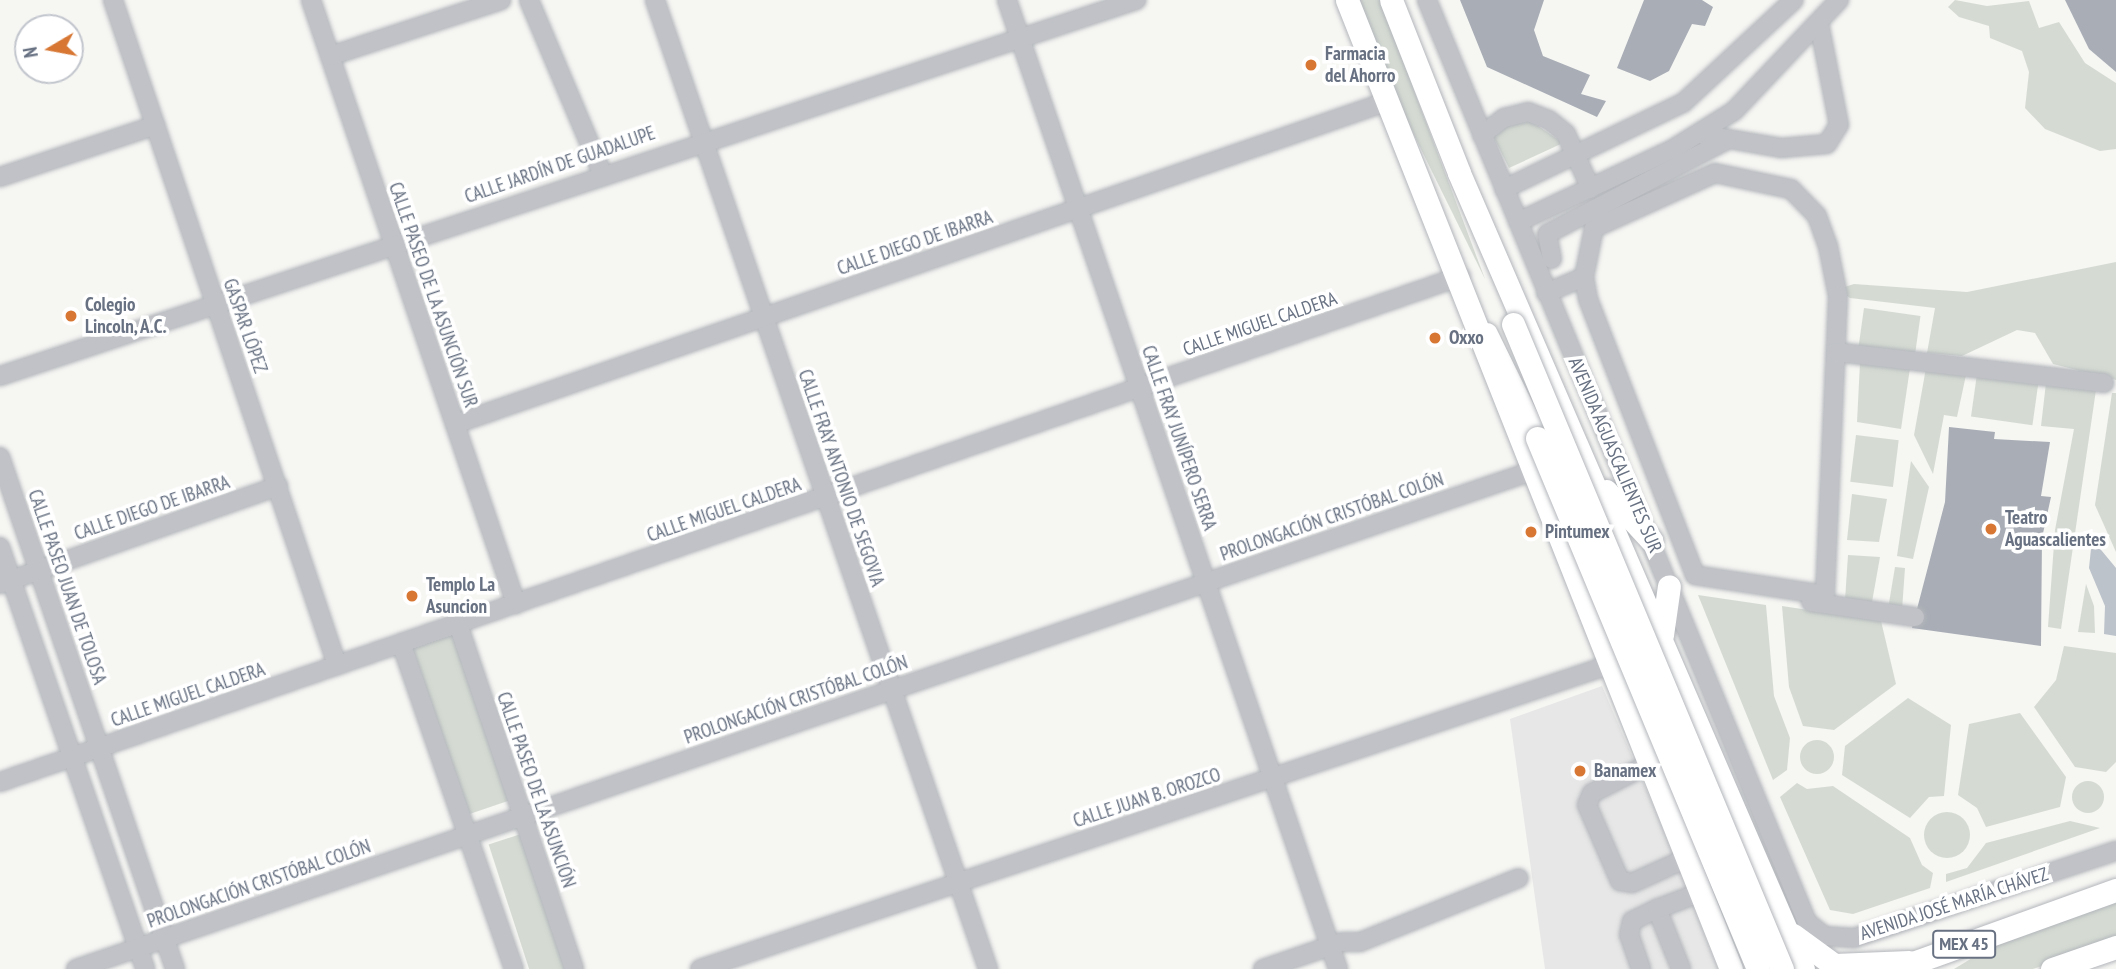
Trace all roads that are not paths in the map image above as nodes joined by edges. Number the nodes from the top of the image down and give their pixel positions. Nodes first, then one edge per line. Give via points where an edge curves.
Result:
1 (113, 0) edge
2 (312, 0) edge
3 (502, 0) edge
4 (529, 0) edge
5 (655, 0) edge
6 (1007, 0) edge
7 (1136, 0) edge
8 (1347, 0) edge
9 (1391, 0) edge
10 (1426, 0) edge
11 (1794, 0) edge
12 (1839, 0) edge
13 (1819, 23) junction
14 (1020, 38) junction
15 (330, 56) junction
16 (1389, 101) junction
17 (156, 125) junction
18 (1700, 134) junction
19 (1482, 135) junction
20 (703, 139) junction
21 (1727, 140) junction
22 (1673, 149) junction
23 (1577, 156) junction
24 (1682, 165) junction
25 (602, 173) junction
26 (1459, 173) junction
27 (0, 177) edge
28 (1691, 181) junction
29 (1504, 189) junction
30 (1591, 189) junction
31 (1079, 209) junction
32 (1518, 222) junction
33 (394, 243) junction
34 (1552, 259) dead end
35 (1461, 276) junction
36 (1584, 277) junction
37 (1546, 293) junction
38 (216, 303) junction
39 (764, 318) junction
40 (1480, 325) junction
41 (1836, 352) junction
42 (0, 376) edge
43 (2104, 383) dead end
44 (1140, 388) junction
45 (455, 424) junction
46 (1643, 437) junction
47 (1611, 446) junction
48 (0, 457) edge
49 (1530, 472) junction
50 (1594, 477) junction
51 (278, 486) junction
52 (825, 497) junction
53 (1651, 540) junction
54 (0, 547) edge
55 (38, 569) junction
56 (5, 582) edge
57 (1206, 582) junction
58 (1683, 582) junction
59 (516, 604) junction
60 (1915, 617) dead end
61 (458, 624) junction
62 (1662, 635) junction
63 (401, 643) junction
64 (337, 665) junction
65 (1606, 666) junction
66 (892, 690) junction
67 (99, 747) junction
68 (73, 757) junction
69 (1647, 765) junction
70 (1272, 778) junction
71 (0, 782) edge
72 (1665, 811) junction
73 (523, 816) junction
74 (1740, 817) junction
75 (467, 835) junction
76 (2116, 850) edge
77 (1685, 859) junction
78 (1519, 878) dead end
79 (958, 883) junction
80 (2116, 890) edge
81 (1699, 893) junction
82 (1657, 909) junction
83 (1793, 915) junction
84 (164, 939) junction
85 (1336, 944) junction
86 (2116, 947) edge
87 (138, 948) junction
88 (1904, 965) edge
89 (76, 969) edge
90 (145, 969) edge
91 (175, 969) edge
92 (514, 969) edge
93 (574, 969) edge
94 (700, 969) edge
95 (988, 969) edge
96 (1262, 969) edge
97 (1338, 969) edge
98 (1641, 969) edge
99 (1681, 969) edge
100 (1731, 969) edge
101 (1758, 969) edge
102 (1782, 969) edge
103 (1804, 969) edge
104 (2052, 969) edge

1 - 17 street, GASPAR LÓPEZ
2 - 15 street, CALLE PASEO DE LA ASUNCIÓN SUR
3 - 15 street
4 - 25 street
5 - 20 street, CALLE FRAY ANTONIO DE SEGOVIA
6 - 14 street, CALLE FRAY JUNÍPERO SERRA
7 - 14 street, CALLE JARDÍN DE GUADALUPE
8 - 16 main road
9 - 26 main road, AVENIDA AGUASCALIENTES SUR
10 - 19 street, AVENIDA AGUASCALIENTES SUR
11 - 23 street via 1683,103
12 - 13 street
13 - 18 street via 1734,111
13 - 21 street via 1839,125 1827,144 1782,148
14 - 20 street, CALLE JARDÍN DE GUADALUPE
14 - 31 street, CALLE FRAY JUNÍPERO SERRA
15 - 33 street, CALLE PASEO DE LA ASUNCIÓN SUR
16 - 31 street, CALLE DIEGO DE IBARRA
16 - 35 main road
17 - 27 street
17 - 38 street, GASPAR LÓPEZ
18 - 21 street
18 - 22 street
19 - 23 street via 1504,118 1528,112 1566,134
19 - 29 street, AVENIDA AGUASCALIENTES SUR
20 - 25 street, CALLE JARDÍN DE GUADALUPE
20 - 39 street, CALLE FRAY ANTONIO DE SEGOVIA
21 - 24 street
22 - 24 street
22 - 30 street
23 - 29 street
23 - 30 street
24 - 28 street
24 - 34 street via 1546,234
25 - 33 street, CALLE JARDÍN DE GUADALUPE
26 - 50 main road, AVENIDA AGUASCALIENTES SUR
26 - 102 main road, AVENIDA AGUASCALIENTES SUR, bridge via 1513,324
28 - 36 street via 1594,228
28 - 41 street via 1715,173 1752,178 1791,190 1817,216 1838,296
29 - 32 street, AVENIDA AGUASCALIENTES SUR
30 - 32 street
31 - 39 street, CALLE DIEGO DE IBARRA
31 - 44 street, CALLE FRAY JUNÍPERO SERRA
32 - 37 street, AVENIDA AGUASCALIENTES SUR
33 - 38 street, CALLE JARDÍN DE GUADALUPE
33 - 45 street, CALLE PASEO DE LA ASUNCIÓN SUR
35 - 40 main road
35 - 44 street, CALLE MIGUEL CALDERA
36 - 37 street
36 - 46 street
37 - 47 street, AVENIDA AGUASCALIENTES SUR
38 - 42 street, CALLE JARDÍN DE GUADALUPE
38 - 51 street, GASPAR LÓPEZ
39 - 45 street, CALLE DIEGO DE IBARRA
39 - 52 street, CALLE FRAY ANTONIO DE SEGOVIA
40 - 49 main road via 1488,367
40 - 101 main road, bridge via 1504,359
41 - 43 street
41 - 58 street via 1825,595
44 - 52 street, CALLE MIGUEL CALDERA
44 - 57 street, CALLE FRAY JUNÍPERO SERRA
45 - 59 street, CALLE PASEO DE LA ASUNCIÓN SUR
46 - 47 street
46 - 58 street
47 - 53 street, AVENIDA AGUASCALIENTES SUR
48 - 55 street, CALLE PASEO JUAN DE TOLOSA
49 - 57 street, PROLONGACIÓN CRISTÓBAL COLÓN
49 - 65 main road
50 - 53 main road
50 - 62 main road, AVENIDA AGUASCALIENTES SUR
51 - 55 street, CALLE DIEGO DE IBARRA
51 - 64 street, GASPAR LÓPEZ
52 - 59 street, CALLE MIGUEL CALDERA
52 - 66 street, CALLE FRAY ANTONIO DE SEGOVIA
53 - 58 street, AVENIDA AGUASCALIENTES SUR
54 - 56 street
55 - 56 street, CALLE DIEGO DE IBARRA
55 - 67 street, CALLE PASEO JUAN DE TOLOSA
56 - 68 street
57 - 66 street, PROLONGACIÓN CRISTÓBAL COLÓN
57 - 70 street, CALLE FRAY JUNÍPERO SERRA
58 - 60 street
58 - 62 main road
58 - 83 street, AVENIDA AGUASCALIENTES SUR
59 - 61 street, CALLE MIGUEL CALDERA
61 - 63 street, CALLE MIGUEL CALDERA
61 - 73 street, CALLE PASEO DE LA ASUNCIÓN
62 - 74 main road, AVENIDA AGUASCALIENTES SUR
63 - 64 street, CALLE MIGUEL CALDERA
63 - 75 street
64 - 67 street, CALLE MIGUEL CALDERA
65 - 69 main road
65 - 70 street, CALLE JUAN B. OROZCO
66 - 73 street, PROLONGACIÓN CRISTÓBAL COLÓN
66 - 79 street, CALLE FRAY ANTONIO DE SEGOVIA
67 - 68 street, CALLE MIGUEL CALDERA
67 - 84 street, CALLE PASEO JUAN DE TOLOSA
68 - 71 street, CALLE MIGUEL CALDERA
68 - 87 street
69 - 72 main road
69 - 77 street via 1592,793 1587,805 1619,881 1632,883
70 - 79 street, CALLE JUAN B. OROZCO
70 - 85 street, CALLE FRAY JUNÍPERO SERRA
72 - 74 main road via 1683,832 1705,844 1731,833
72 - 77 main road
73 - 75 street, PROLONGACIÓN CRISTÓBAL COLÓN
73 - 93 street, CALLE PASEO DE LA ASUNCIÓN
74 - 83 main road, AVENIDA AGUASCALIENTES SUR
75 - 84 street, PROLONGACIÓN CRISTÓBAL COLÓN
75 - 92 street
76 - 83 street, AVENIDA JOSÉ MARÍA CHÁVEZ via 1854,938 1824,936
77 - 81 main road
78 - 85 street via 1351,945
79 - 94 street, CALLE JUAN B. OROZCO
79 - 95 street, CALLE FRAY ANTONIO DE SEGOVIA
80 - 88 main road, AVENIDA JOSÉ MARÍA CHÁVEZ / MEX 45
81 - 82 street
81 - 100 main road
82 - 98 street via 1632,921 1629,935
82 - 99 street
83 - 88 main road, AVENIDA JOSÉ MARÍA CHÁVEZ via 1804,947 1834,965
83 - 103 main road, AVENIDA AGUASCALIENTES SUR
84 - 87 street, PROLONGACIÓN CRISTÓBAL COLÓN
84 - 91 street, CALLE PASEO JUAN DE TOLOSA
85 - 96 street
85 - 97 street, CALLE FRAY JUNÍPERO SERRA
86 - 104 main road
87 - 89 street, PROLONGACIÓN CRISTÓBAL COLÓN
87 - 90 street

